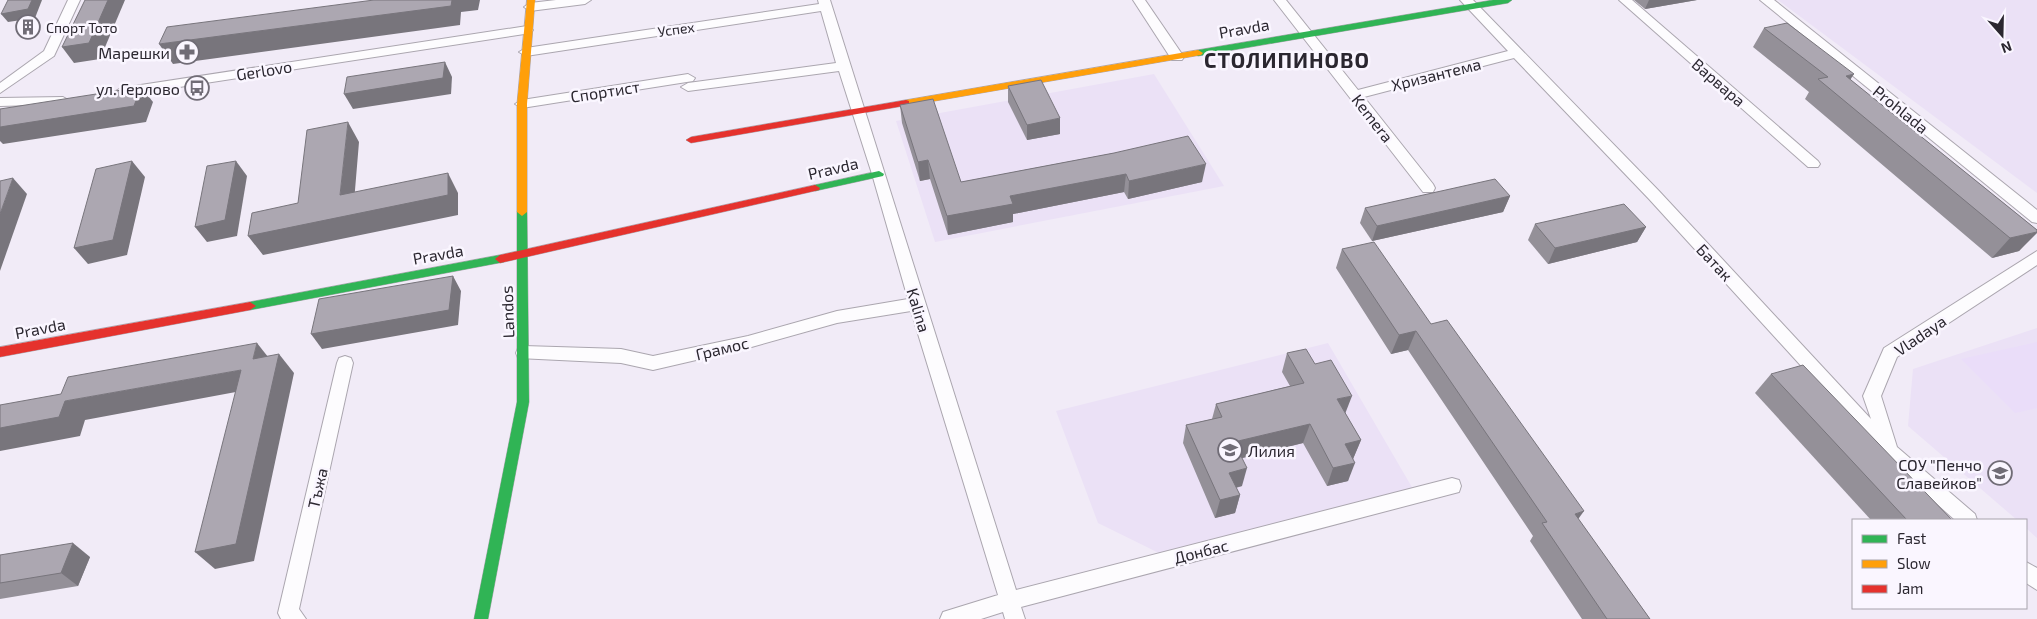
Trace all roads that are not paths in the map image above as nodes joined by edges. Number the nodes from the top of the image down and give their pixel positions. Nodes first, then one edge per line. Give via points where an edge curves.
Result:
1 (74, 0) edge
2 (585, 0) edge
3 (1140, 0) edge
4 (1280, 0) edge
5 (1508, 0) edge
6 (1625, 0) edge
7 (1766, 0) edge
8 (1469, 3) edge
9 (531, 4) edge
10 (825, 4) edge
11 (527, 30) junction
12 (1306, 33) junction
13 (526, 52) junction
14 (1517, 53) junction
15 (1176, 57) junction
16 (843, 66) junction
17 (21, 74) junction
18 (0, 77) edge
19 (0, 89) edge
20 (110, 94) edge
21 (1355, 95) junction
22 (81, 98) edge
23 (0, 102) edge
24 (522, 104) junction
25 (858, 114) junction
26 (691, 140) dead end
27 (1813, 164) dead end
28 (879, 174) junction
29 (1428, 188) dead end
30 (2037, 218) edge
31 (522, 256) junction
32 (2037, 257) edge
33 (917, 304) junction
34 (0, 352) edge
35 (524, 353) junction
36 (346, 363) dead end
37 (1891, 453) junction
38 (1452, 486) dead end
39 (1967, 519) edge
40 (2027, 572) edge
41 (2037, 581) edge
42 (1009, 601) junction
43 (292, 616) edge
44 (481, 619) edge
45 (950, 619) edge
46 (1015, 619) edge

1 - 17 street via 49,53
2 - 9 street
3 - 15 street
4 - 12 street, Kemera
5 - 8 street, Pravda
6 - 27 street, Варвара
7 - 30 street, Prohlada
8 - 12 street, Pravda
8 - 14 street, Батак
9 - 11 street, Landos
10 - 13 street, Успех
10 - 16 street, Kalina
11 - 13 street, Landos
11 - 20 street, Gerlovo
12 - 15 street, Pravda
12 - 21 street, Kemera
13 - 24 street, Landos
14 - 21 street, Хризантема
14 - 37 street, Батак via 1654,195
15 - 25 street, Pravda
16 - 24 street, Спортист
16 - 25 street, Kalina
17 - 18 street
17 - 19 street
21 - 29 street, Kemera
22 - 23 street via 51,102
24 - 31 street, Landos
25 - 26 street, Pravda
25 - 28 street, Kalina
28 - 31 street, Pravda
28 - 33 street, Kalina
31 - 34 street, Pravda
31 - 35 street, Landos
32 - 37 street, Vladaya via 1890,353 1872,396
33 - 35 street, Грамос via 837,317 748,342 653,363 620,356
33 - 42 street, Kalina
35 - 44 street, Landos via 523,402
36 - 43 street, Тъжа
37 - 39 street, Батак
38 - 42 street, Донбас
40 - 41 street
42 - 45 street, Донбас
42 - 46 street, Kalina

